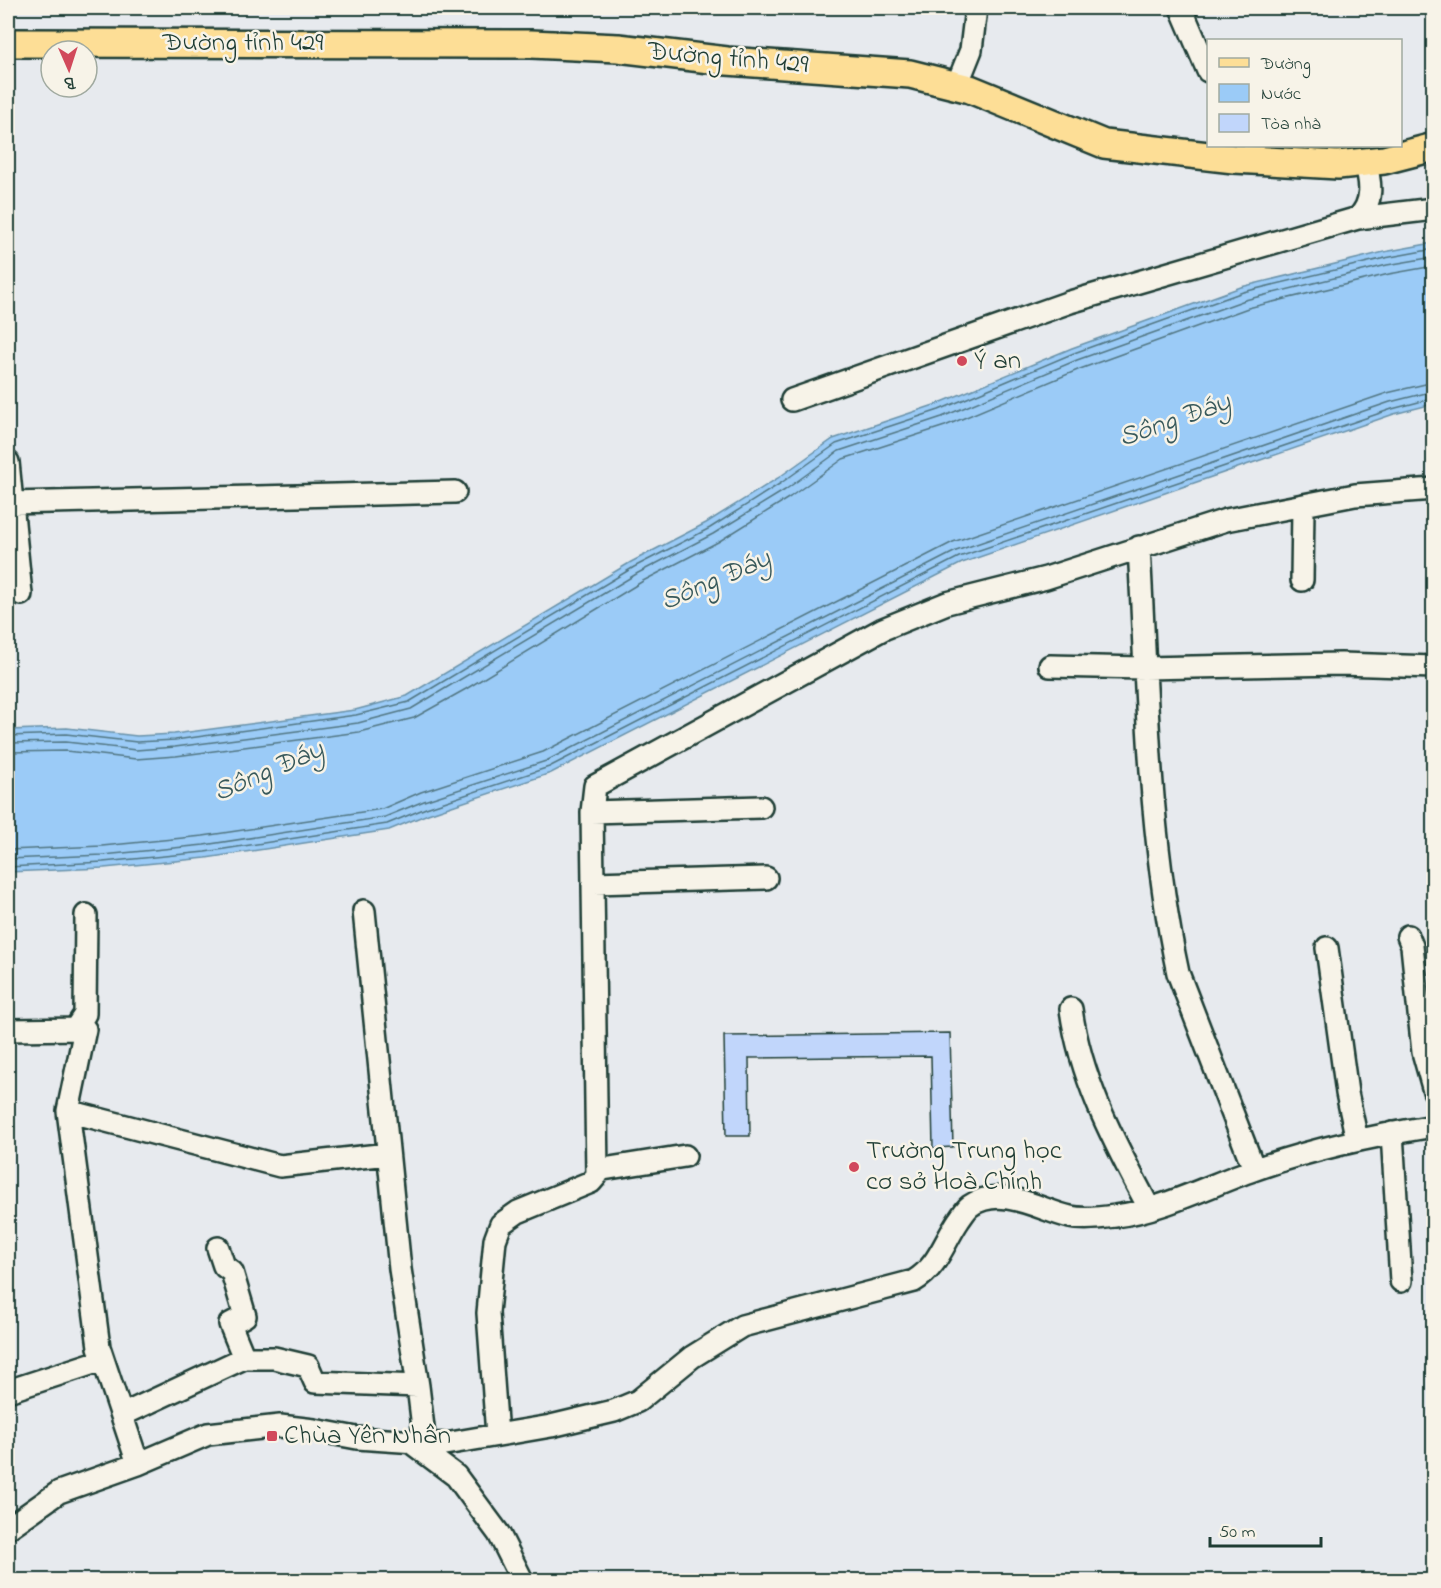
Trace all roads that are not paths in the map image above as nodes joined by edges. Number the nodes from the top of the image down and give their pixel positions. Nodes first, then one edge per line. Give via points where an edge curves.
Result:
1 (976, 8) edge
2 (1181, 8) edge
3 (8, 43) edge
4 (1207, 66) edge
5 (957, 85) junction
6 (1434, 147) edge
7 (1232, 152) edge
8 (1365, 162) junction
9 (1434, 209) edge
10 (1358, 218) junction
11 (792, 400) dead end
12 (8, 462) edge
13 (1434, 489) edge
14 (455, 492) dead end
15 (11, 503) junction
16 (1303, 507) junction
17 (1139, 547) junction
18 (1302, 580) dead end
19 (21, 594) dead end
20 (1050, 666) dead end
21 (1434, 667) edge
22 (1144, 668) junction
23 (761, 807) dead end
24 (592, 812) junction
25 (766, 878) dead end
26 (594, 883) junction
27 (364, 911) dead end
28 (86, 915) dead end
29 (1408, 936) dead end
30 (1327, 948) dead end
31 (1071, 1009) dead end
32 (75, 1029) junction
33 (8, 1030) edge
34 (1434, 1090) edge
35 (68, 1111) junction
36 (1434, 1126) edge
37 (1392, 1133) junction
38 (1357, 1140) junction
39 (388, 1154) junction
40 (685, 1156) dead end
41 (1254, 1169) junction
42 (597, 1170) junction
43 (1149, 1208) junction
44 (218, 1248) dead end
45 (1401, 1281) dead end
46 (243, 1358) junction
47 (103, 1360) junction
48 (418, 1386) junction
49 (8, 1391) edge
50 (122, 1415) junction
51 (498, 1435) junction
52 (417, 1442) junction
53 (138, 1464) junction
54 (8, 1528) edge
55 (522, 1581) edge

1 - 5 street via 971,50
2 - 4 street
3 - 5 main road, Đường tỉnh 429 via 531,44 618,48 727,62 865,69
5 - 7 main road, Đường tỉnh 429 via 1104,144
6 - 8 main road, Đường tỉnh 429
7 - 8 main road, Đường tỉnh 429 via 1338,165
8 - 10 street via 1370,197
9 - 10 street
10 - 11 street via 1070,302
12 - 15 street
13 - 16 street via 1355,495
14 - 15 street
15 - 19 street
16 - 17 street via 1227,520
16 - 18 street
17 - 22 street
17 - 24 street via 1046,578 948,603 883,629 599,783 593,790
20 - 22 street
21 - 22 street via 1299,664
22 - 41 street via 1158,837 1178,973
23 - 24 street
24 - 26 street
25 - 26 street
26 - 42 street
27 - 39 street
28 - 32 street via 85,1014
29 - 34 street via 1423,1052
30 - 38 street
31 - 43 street via 1077,1047 1094,1097
32 - 33 street
32 - 35 street via 85,1029
35 - 39 street via 280,1166
35 - 47 street
36 - 37 street
37 - 38 street
37 - 45 street
38 - 41 street
39 - 48 street
40 - 42 street
41 - 43 street
42 - 51 street via 591,1182 518,1212 501,1224 495,1240 488,1313
43 - 51 street via 1118,1216 1071,1217 993,1197 969,1206 936,1262 914,1281 742,1326 692,1357 638,1401 614,1411
44 - 46 street via 224,1266 232,1272 245,1316 230,1324
46 - 48 street via 274,1358 308,1366 315,1382
46 - 50 street
47 - 49 street
47 - 50 street
48 - 52 street
50 - 53 street
51 - 52 street via 445,1444
52 - 53 street via 357,1438 291,1427 252,1427 208,1434
52 - 55 street via 456,1476 498,1534
53 - 54 street via 59,1492

